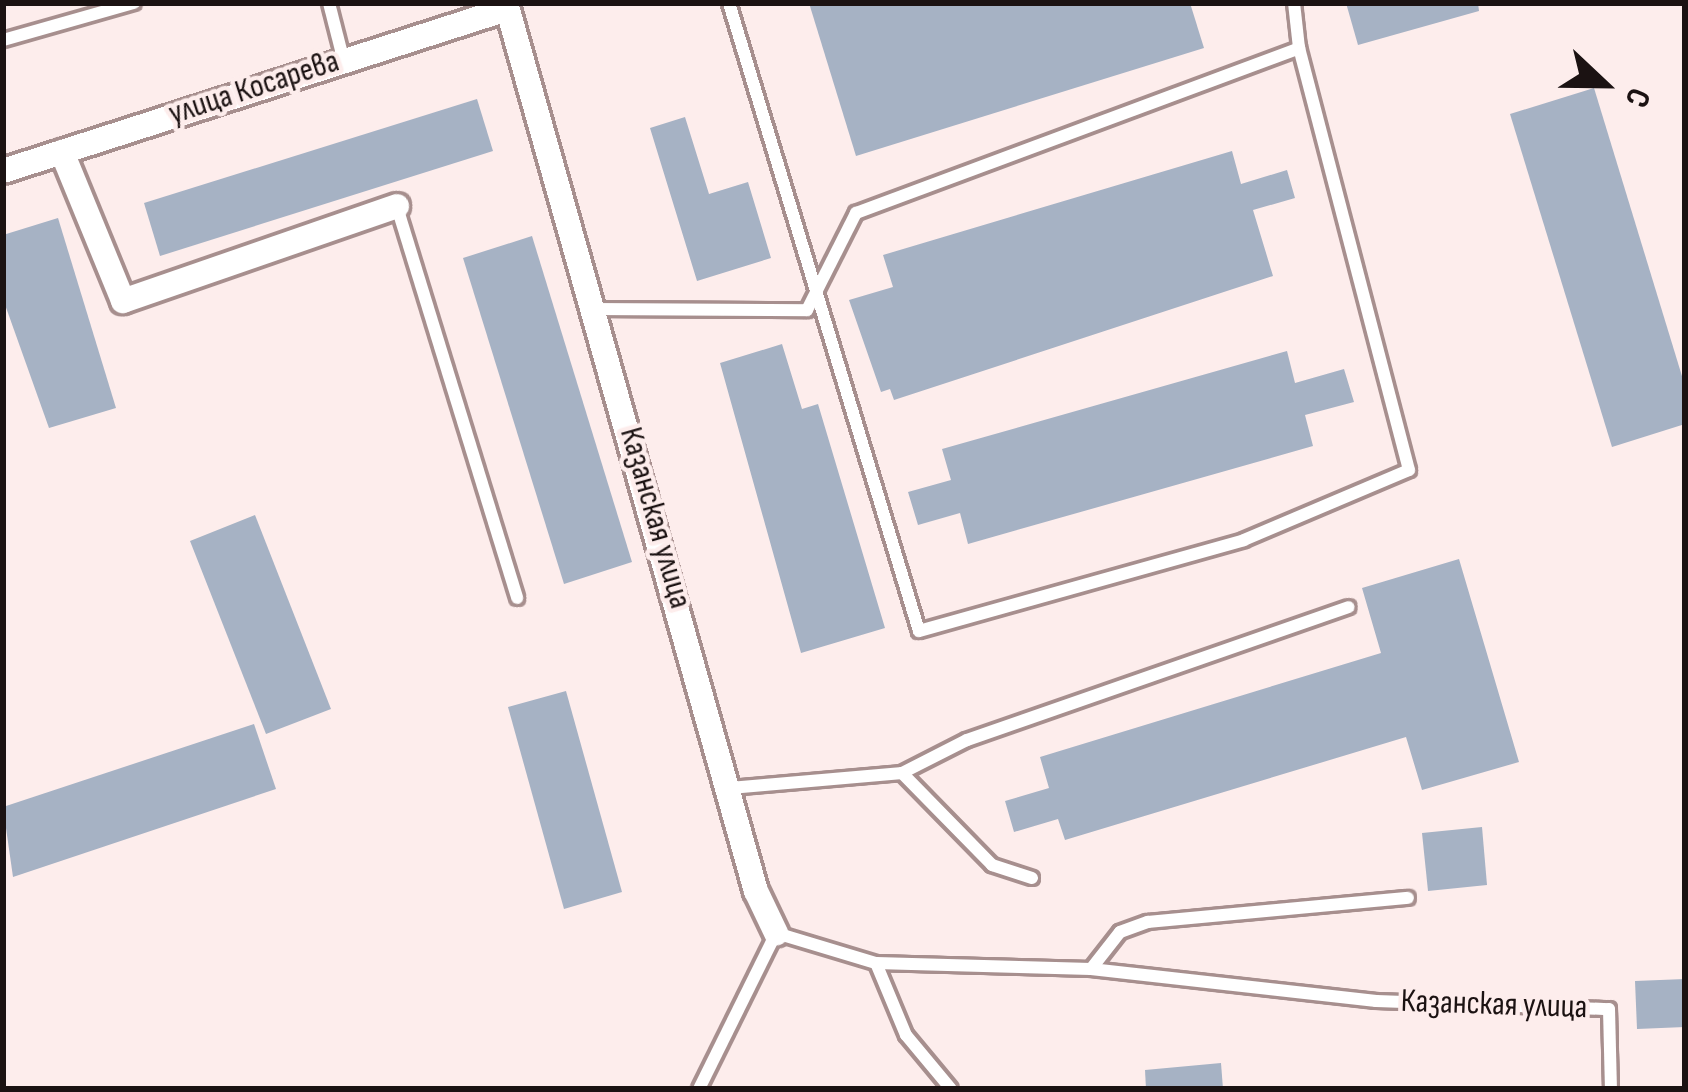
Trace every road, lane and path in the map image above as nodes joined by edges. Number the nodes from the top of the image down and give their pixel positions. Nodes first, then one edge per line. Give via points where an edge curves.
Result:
1 (134, 3) edge
2 (329, 3) edge
3 (729, 3) edge
4 (1294, 3) edge
5 (507, 6) edge
6 (3, 40) edge
7 (1300, 48) junction
8 (344, 58) junction
9 (62, 152) junction
10 (3, 171) edge
11 (397, 206) joint
12 (816, 291) junction
13 (596, 309) junction
14 (517, 598) dead end
15 (1349, 607) dead end
16 (902, 773) junction
17 (730, 788) junction
18 (1032, 878) dead end
19 (1408, 898) dead end
20 (776, 933) junction
21 (876, 963) junction
22 (1091, 969) junction
23 (699, 1089) edge
24 (951, 1089) edge
25 (1612, 1089) edge

1 - 6 lane
2 - 8 lane
3 - 12 lane
4 - 7 lane
5 - 8 street, улица Косарева
5 - 13 street, Казанская улица
7 - 12 lane via 856,213
7 - 12 lane via 1409,470 1244,540 919,631
8 - 9 street, улица Косарева
9 - 10 street, улица Косарева
9 - 11 street via 124,301
11 - 14 lane
12 - 13 lane via 807,310
13 - 17 street, Казанская улица
15 - 16 lane via 967,740
16 - 17 lane
16 - 18 lane via 992,866
17 - 20 street, Казанская улица
19 - 22 lane via 1148,922 1120,932
20 - 21 lane, Казанская улица
20 - 23 lane
21 - 22 lane, Казанская улица
21 - 24 lane via 906,1035
22 - 25 lane, Казанская улица via 1376,1000 1610,1009

